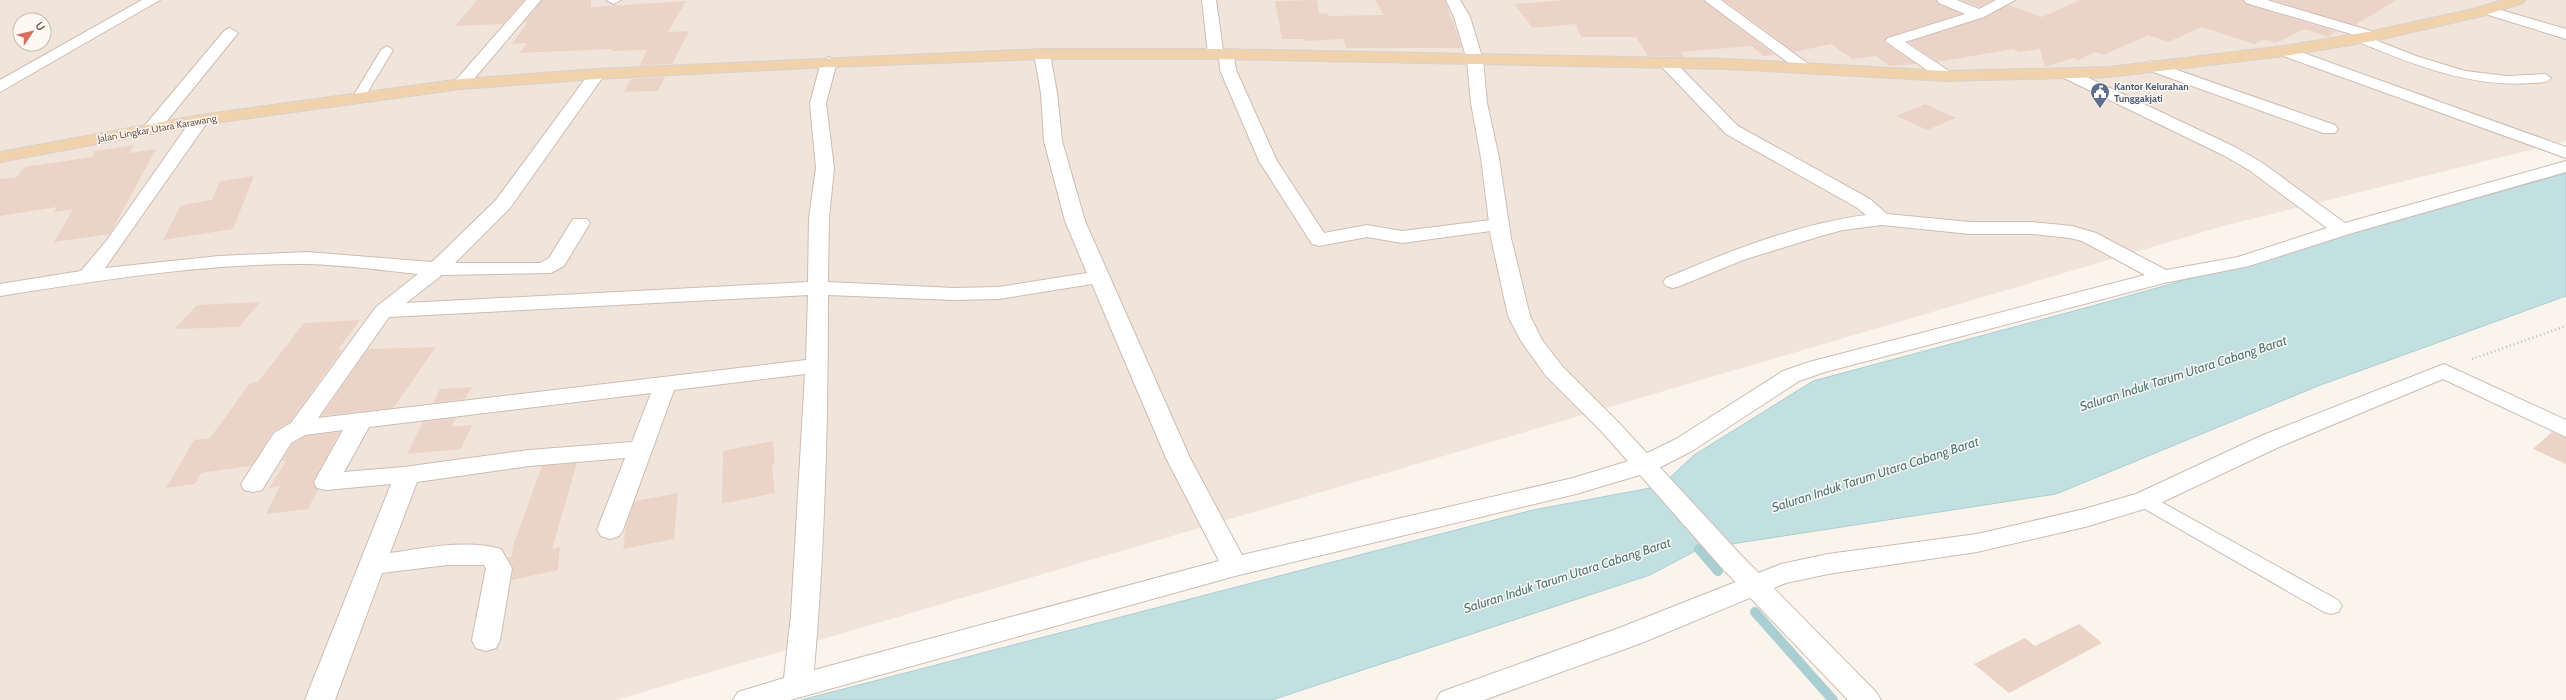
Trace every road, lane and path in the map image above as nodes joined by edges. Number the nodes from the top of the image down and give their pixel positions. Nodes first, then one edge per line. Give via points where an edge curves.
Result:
1 (153, 0) edge
2 (534, 0) edge
3 (1208, 0) edge
4 (1453, 0) edge
5 (1711, 0) edge
6 (1944, 0) edge
7 (2008, 0) edge
8 (2251, 0) edge
9 (2518, 0) edge
10 (2487, 10) junction
11 (1979, 14) junction
12 (230, 33) dead end
13 (2566, 34) edge
14 (2366, 37) junction
15 (387, 50) dead end
16 (2284, 51) junction
17 (1042, 54) junction
18 (1222, 54) junction
19 (1475, 60) junction
20 (829, 62) junction
21 (1667, 63) junction
22 (1803, 66) junction
23 (2151, 66) junction
24 (597, 74) junction
25 (2068, 74) junction
26 (1946, 76) junction
27 (2545, 78) dead end
28 (461, 84) junction
29 (0, 87) edge
30 (358, 98) junction
31 (200, 120) junction
32 (152, 128) junction
33 (2329, 129) dead end
34 (2566, 153) edge
35 (0, 156) edge
36 (2566, 166) edge
37 (1882, 219) junction
38 (580, 223) dead end
39 (1499, 225) junction
40 (2342, 230) junction
41 (437, 269) junction
42 (88, 276) junction
43 (1099, 277) junction
44 (2163, 277) junction
45 (1673, 282) dead end
46 (818, 288) junction
47 (0, 290) edge
48 (383, 311) junction
49 (2566, 326) edge
50 (817, 366) junction
51 (2444, 371) junction
52 (665, 385) junction
53 (361, 420) junction
54 (299, 428) junction
55 (2566, 429) edge
56 (640, 449) junction
57 (1644, 465) junction
58 (404, 474) junction
59 (253, 484) dead end
60 (2145, 500) junction
61 (610, 530) dead end
62 (372, 565) junction
63 (1235, 566) junction
64 (1753, 584) junction
65 (2331, 606) dead end
66 (486, 640) dead end
67 (798, 685) junction
68 (320, 700) edge
69 (748, 700) edge
70 (1451, 700) edge
71 (1866, 700) edge

1 - 29 street
2 - 28 street
3 - 18 street
4 - 19 street via 1462,17
5 - 22 street
6 - 11 street
7 - 11 street
8 - 14 street
9 - 10 main road, Jalan Lingkar Utara Karawang
10 - 13 street
10 - 14 main road, Jalan Lingkar Utara Karawang
11 - 26 street via 1893,41
12 - 32 street
14 - 16 main road, Jalan Lingkar Utara Karawang
14 - 27 lane via 2438,68 2503,80
15 - 30 lane
16 - 23 main road, Jalan Lingkar Utara Karawang
16 - 34 street
17 - 18 main road, Jalan Lingkar Utara Karawang
17 - 20 main road, Jalan Lingkar Utara Karawang
17 - 43 street via 1050,93 1053,141 1075,221
18 - 19 main road, Jalan Lingkar Utara Karawang
18 - 39 street via 1268,161 1319,240 1367,231 1402,237
19 - 21 main road, Jalan Lingkar Utara Karawang
19 - 39 street via 1479,103
20 - 24 main road, Jalan Lingkar Utara Karawang
20 - 46 street via 818,103 825,168 819,218
21 - 22 main road, Jalan Lingkar Utara Karawang
21 - 37 street via 1720,119 1739,134 1863,203
22 - 26 main road, Jalan Lingkar Utara Karawang
23 - 25 main road, Jalan Lingkar Utara Karawang
23 - 33 street
24 - 28 main road, Jalan Lingkar Utara Karawang
24 - 41 street via 503,204
25 - 26 main road, Jalan Lingkar Utara Karawang
25 - 40 street via 2229,151 2255,166
28 - 30 main road, Jalan Lingkar Utara Karawang
30 - 31 main road, Jalan Lingkar Utara Karawang
31 - 32 main road, Jalan Lingkar Utara Karawang
31 - 42 street via 114,244
32 - 35 main road, Jalan Lingkar Utara Karawang
36 - 40 street
37 - 44 street via 1923,225 2072,232 2089,237
37 - 45 street via 1841,224 1817,231 1736,256
38 - 41 street via 557,262 550,267
39 - 57 street via 1519,316 1532,341 1554,371
40 - 44 street via 2242,262
41 - 42 street via 307,258 219,262
41 - 48 street
42 - 47 street
43 - 46 street via 991,293 954,294
43 - 63 street via 1178,458
44 - 57 street via 1817,367 1791,376 1684,445
46 - 48 street
46 - 50 street
48 - 54 street
49 - 51 path
50 - 52 street
50 - 67 street via 805,615
51 - 55 street
51 - 60 street via 2272,441
52 - 53 street
52 - 56 street
53 - 54 street
53 - 58 street via 326,482
54 - 59 street via 282,438
56 - 58 street via 529,458
56 - 61 street
57 - 63 street via 1576,486
57 - 64 street
58 - 62 street via 405,482
60 - 64 street via 2085,518 1977,543 1828,564 1781,574
60 - 65 lane
62 - 66 street via 436,556 492,556 499,568
62 - 68 street
63 - 67 street
64 - 70 street via 1629,636
64 - 71 street
67 - 69 street

